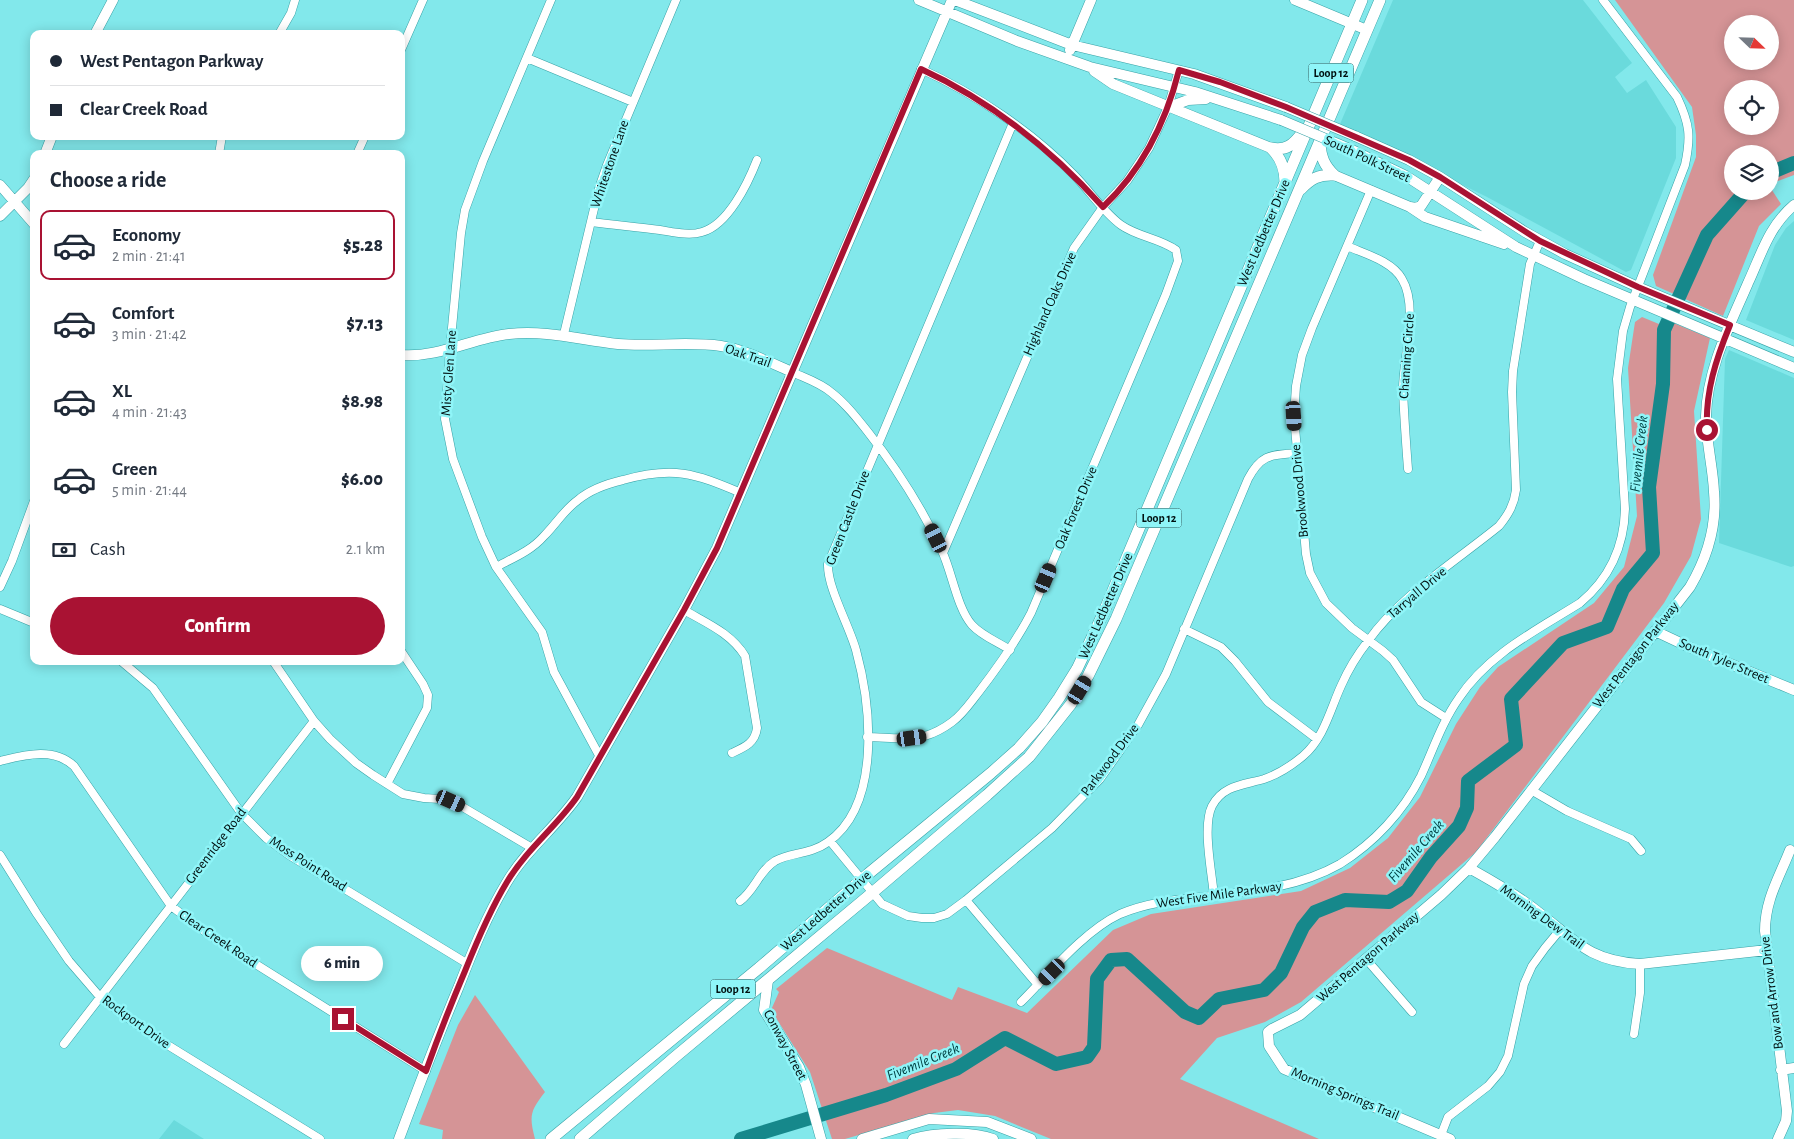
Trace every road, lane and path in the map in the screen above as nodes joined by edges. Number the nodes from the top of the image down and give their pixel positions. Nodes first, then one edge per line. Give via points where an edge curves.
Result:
1 (113, 0) edge
2 (294, 0) edge
3 (422, 0) edge
4 (551, 0) edge
5 (676, 0) edge
6 (919, 0) edge
7 (954, 0) edge
8 (1091, 0) edge
9 (1294, 0) edge
10 (1362, 0) edge
11 (1380, 0) edge
12 (1603, 0) edge
13 (947, 11) junction
14 (1352, 24) junction
15 (97, 30) edge
16 (281, 30) edge
17 (1367, 30) junction
18 (405, 40) edge
19 (1072, 45) junction
20 (527, 58) junction
21 (1066, 59) junction
22 (1090, 67) junction
23 (921, 69) junction
24 (1179, 70) junction
25 (1175, 87) junction
26 (1217, 99) junction
27 (632, 102) junction
28 (1168, 107) junction
29 (1311, 122) junction
30 (1013, 124) junction
31 (1320, 141) junction
32 (1271, 148) junction
33 (757, 160) dead end
34 (1334, 175) junction
35 (1440, 177) junction
36 (1285, 184) junction
37 (30, 185) edge
38 (0, 186) edge
39 (1299, 190) junction
40 (1371, 190) junction
41 (1431, 191) junction
42 (14, 200) junction
43 (1794, 206) edge
44 (1103, 207) junction
45 (1410, 207) junction
46 (0, 216) edge
47 (30, 219) edge
48 (591, 222) junction
49 (1540, 241) junction
50 (1347, 246) junction
51 (1516, 247) junction
52 (1534, 256) junction
53 (1246, 275) junction
54 (1260, 281) junction
55 (1638, 287) junction
56 (1633, 300) junction
57 (1730, 325) junction
58 (564, 334) junction
59 (1724, 338) junction
60 (450, 349) junction
61 (1794, 352) edge
62 (405, 356) edge
63 (1794, 368) edge
64 (792, 372) junction
65 (877, 444) junction
66 (1297, 452) junction
67 (1408, 470) dead end
68 (741, 493) junction
69 (30, 512) edge
70 (943, 553) junction
71 (496, 567) junction
72 (0, 587) edge
73 (0, 609) edge
74 (684, 610) junction
75 (1103, 614) junction
76 (1116, 619) junction
77 (30, 621) edge
78 (1184, 628) junction
79 (1655, 631) junction
80 (1368, 640) junction
81 (1010, 650) junction
82 (405, 657) edge
83 (127, 665) edge
84 (276, 665) edge
85 (1794, 690) edge
86 (1446, 718) junction
87 (314, 721) junction
88 (867, 737) junction
89 (1317, 739) junction
90 (732, 753) dead end
91 (600, 757) junction
92 (0, 761) edge
93 (387, 784) junction
94 (1531, 790) junction
95 (241, 813) junction
96 (830, 841) junction
97 (532, 848) junction
98 (1790, 850) dead end
99 (1641, 851) dead end
100 (0, 855) edge
101 (1469, 868) junction
102 (862, 880) junction
103 (872, 893) junction
104 (1214, 896) junction
105 (740, 900) dead end
106 (966, 900) junction
107 (171, 906) junction
108 (1560, 930) junction
109 (1767, 950) junction
110 (1366, 959) junction
111 (468, 964) junction
112 (1640, 964) junction
113 (768, 980) junction
114 (1038, 985) junction
115 (100, 997) junction
116 (1021, 1002) dead end
117 (1412, 1012) dead end
118 (1300, 1015) joint
119 (1634, 1034) dead end
120 (64, 1044) dead end
121 (1794, 1068) edge
122 (1781, 1070) junction
123 (426, 1071) junction
124 (1445, 1137) edge
125 (320, 1139) edge
126 (399, 1139) edge
127 (551, 1139) edge
128 (580, 1139) edge
129 (821, 1139) edge
130 (862, 1139) edge
131 (913, 1139) edge
132 (993, 1139) edge
133 (1031, 1139) edge
134 (1778, 1139) edge

1 - 15 street
2 - 16 street
3 - 18 street
4 - 20 street, Misty Glen Lane
5 - 27 street, Whitestone Lane
6 - 13 street, South Polk Street
7 - 13 street
7 - 19 street, South Polk Street
8 - 19 street
9 - 14 street
10 - 14 main road, West Ledbetter Drive / Loop 12
11 - 17 main road, West Ledbetter Drive / Loop 12
12 - 55 street, West Five Mile Parkway via 1677,97 1688,127 1690,145 1685,165
13 - 21 street, South Polk Street
13 - 23 street
14 - 17 street
14 - 29 main road, West Ledbetter Drive / Loop 12
17 - 31 main road, West Ledbetter Drive / Loop 12
19 - 21 street
19 - 24 street, South Polk Street
20 - 27 street
20 - 60 street, Misty Glen Lane via 465,210
21 - 22 street, South Polk Street
22 - 25 street, South Polk Street
22 - 28 street via 1113,84
23 - 30 street via 958,87
23 - 64 street
24 - 25 street, Highland Oaks Drive
24 - 35 street, South Polk Street, bridge via 1286,107 1409,160
25 - 26 street, South Polk Street
25 - 28 street, Highland Oaks Drive
26 - 28 street via 1193,99
26 - 41 street, South Polk Street, bridge via 1280,120 1350,149
27 - 48 street, Whitestone Lane via 607,165
28 - 32 street
28 - 44 street, Highland Oaks Drive via 1139,165
29 - 32 main road via 1292,145 1284,149
29 - 36 main road, West Ledbetter Drive / Loop 12
30 - 44 street via 1046,149
30 - 65 street, Green Castle Drive
31 - 34 main road via 1324,164
31 - 39 main road, West Ledbetter Drive / Loop 12
32 - 36 main road via 1280,159
33 - 48 street via 748,182 731,208 703,232 683,233
34 - 39 main road via 1318,176
34 - 40 street
35 - 41 street
35 - 49 street, South Polk Street
36 - 53 main road, West Ledbetter Drive / Loop 12
37 - 42 street
38 - 42 street
39 - 54 main road, West Ledbetter Drive / Loop 12
40 - 45 street
40 - 50 street, Brookwood Drive
41 - 45 street via 1421,206
41 - 51 street, South Polk Street
42 - 46 street
42 - 47 street
43 - 57 street, West Pentagon Parkway via 1771,231
44 - 70 street, Highland Oaks Drive via 1074,248 1065,267
44 - 81 street, Oak Forest Drive via 1127,229 1170,245 1176,250 1178,261 1031,613
45 - 51 street via 1425,217
48 - 58 street, Whitestone Lane
49 - 52 street, Tarryall Drive
49 - 55 street, South Polk Street
50 - 66 street, Brookwood Drive via 1302,355 1294,416
50 - 67 street, Channing Circle via 1391,267 1408,290 1411,305 1403,387
51 - 52 street, South Polk Street
52 - 56 street, South Polk Street
52 - 80 street, Tarryall Drive via 1513,371 1515,500 1499,526 1406,599
53 - 54 main road
53 - 75 main road, West Ledbetter Drive / Loop 12
54 - 76 main road, West Ledbetter Drive / Loop 12
55 - 56 street, West Five Mile Parkway
55 - 57 street, South Polk Street
56 - 59 street, South Polk Street
56 - 86 street, West Five Mile Parkway via 1623,331 1616,379 1625,509 1625,527 1618,554 1605,578 1591,594 1481,671
57 - 59 street, West Pentagon Parkway
57 - 61 street, South Polk Street
58 - 60 street, Oak Trail via 507,334
58 - 64 street, Oak Trail via 619,344 720,346
59 - 63 street, South Polk Street
59 - 79 street, West Pentagon Parkway via 1707,402 1714,500 1709,543 1690,587
60 - 62 street, Oak Trail via 434,354
60 - 71 street, Misty Glen Lane via 446,411 448,439 470,506
64 - 65 street, Oak Trail via 831,392
64 - 68 street
65 - 70 street, Oak Trail via 904,480
65 - 88 street, Green Castle Drive via 831,555 828,573 856,650 864,688
66 - 78 street, Parkwood Drive via 1273,454 1254,467
66 - 80 street, Brookwood Drive via 1310,573 1326,603
68 - 71 street via 705,478 674,472 644,474 607,484 578,499 529,550
68 - 74 street via 717,548
69 - 72 street
70 - 81 street, Oak Trail via 965,614 980,632
71 - 91 street, Misty Glen Lane via 542,632 554,672
73 - 77 street
74 - 90 street via 724,634 745,656 756,736 748,746
74 - 91 street
75 - 76 main road
75 - 102 main road, West Ledbetter Drive / Loop 12 via 1059,698 1019,748
76 - 103 main road, West Ledbetter Drive / Loop 12 via 1071,704 1029,757
78 - 89 street via 1221,647 1268,702
78 - 106 street, Parkwood Drive via 1152,700 1100,778 1052,828
79 - 85 street, South Tyler Street
79 - 94 street, West Pentagon Parkway
80 - 86 street, Brookwood Drive via 1393,660 1421,702
80 - 89 street, Tarryall Drive via 1345,678
81 - 88 street, Oak Forest Drive via 964,710 940,730 912,738
82 - 93 street via 428,695 427,708
83 - 95 street, Moss Point Road via 153,688
84 - 87 street
86 - 104 street, West Five Mile Parkway via 1409,798 1371,841 1340,864 1300,881
87 - 93 street via 356,763
87 - 95 street, Greenridge Road
88 - 96 street, Green Castle Drive via 859,802
89 - 104 street, Tarryall Drive via 1290,766 1263,779 1228,789 1213,805 1208,830
91 - 97 street via 567,812
92 - 107 street, Clear Creek Road via 38,754 56,756 74,766
93 - 97 street via 412,797 440,799 461,806
94 - 99 street via 1567,811 1631,839
94 - 101 street, West Pentagon Parkway
95 - 107 street, Greenridge Road
95 - 111 street, Moss Point Road via 289,855
96 - 102 street, Parkwood Drive
96 - 105 street, Green Castle Drive via 819,848 776,861 767,867 748,895
97 - 111 street via 495,904
98 - 109 street, Bow and Arrow Drive via 1766,908
100 - 115 street, Rockport Drive via 69,961
101 - 108 street, Morning Dew Trail via 1514,894
101 - 110 street, West Pentagon Parkway
102 - 103 street, Parkwood Drive
102 - 127 main road, West Ledbetter Drive / Loop 12
103 - 106 street, Parkwood Drive via 895,911 922,918 947,914
103 - 113 main road, West Ledbetter Drive / Loop 12
104 - 114 street, West Five Mile Parkway via 1163,901 1119,915 1097,928
106 - 114 street
107 - 115 street, Greenridge Road
107 - 123 street, Clear Creek Road via 211,936
108 - 112 street, Morning Dew Trail via 1573,942 1598,956
108 - 124 street via 1532,966 1522,992 1510,1048 1500,1072 1488,1086 1448,1117
109 - 112 street, Morning Dew Trail
109 - 122 street, Bow and Arrow Drive
110 - 117 street
110 - 118 street, West Pentagon Parkway
111 - 123 street
112 - 119 street
113 - 128 main road, West Ledbetter Drive / Loop 12
113 - 129 street, Conway Street via 764,1010 794,1058 806,1085
114 - 116 street, West Five Mile Parkway
115 - 120 street, Greenridge Road
115 - 125 street, Rockport Drive via 166,1044
118 - 124 street, Morning Springs Trail via 1268,1032 1269,1046 1284,1069
121 - 122 street
122 - 134 street, Bow and Arrow Drive via 1787,1111
123 - 126 street
130 - 133 street via 930,1119 988,1122
131 - 132 street via 967,1134

